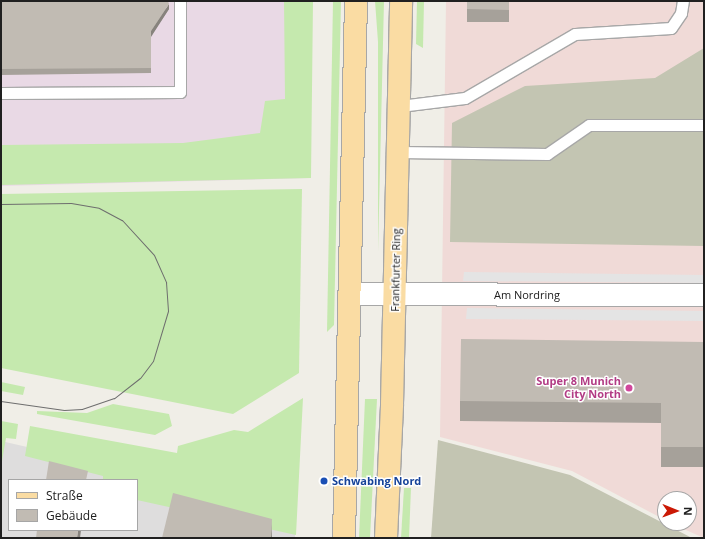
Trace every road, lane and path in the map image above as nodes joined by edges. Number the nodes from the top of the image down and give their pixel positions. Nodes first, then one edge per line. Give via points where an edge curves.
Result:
1 (180, 1) edge
2 (356, 1) edge
3 (401, 1) edge
4 (683, 1) edge
5 (1, 92) edge
6 (400, 106) junction
7 (704, 125) edge
8 (398, 152) junction
9 (351, 294) junction
10 (395, 295) junction
11 (704, 295) edge
12 (344, 538) edge
13 (386, 538) edge

1 - 5 lane via 180,92
2 - 9 main road
3 - 6 main road, Frankfurter Ring
4 - 6 lane via 681,13 671,28 575,34 465,98
6 - 8 main road, Frankfurter Ring
7 - 8 lane via 589,125 546,154
8 - 10 main road, Frankfurter Ring
9 - 10 street, Am Nordring
9 - 12 main road
10 - 11 street, Am Nordring
10 - 13 main road, Frankfurter Ring

